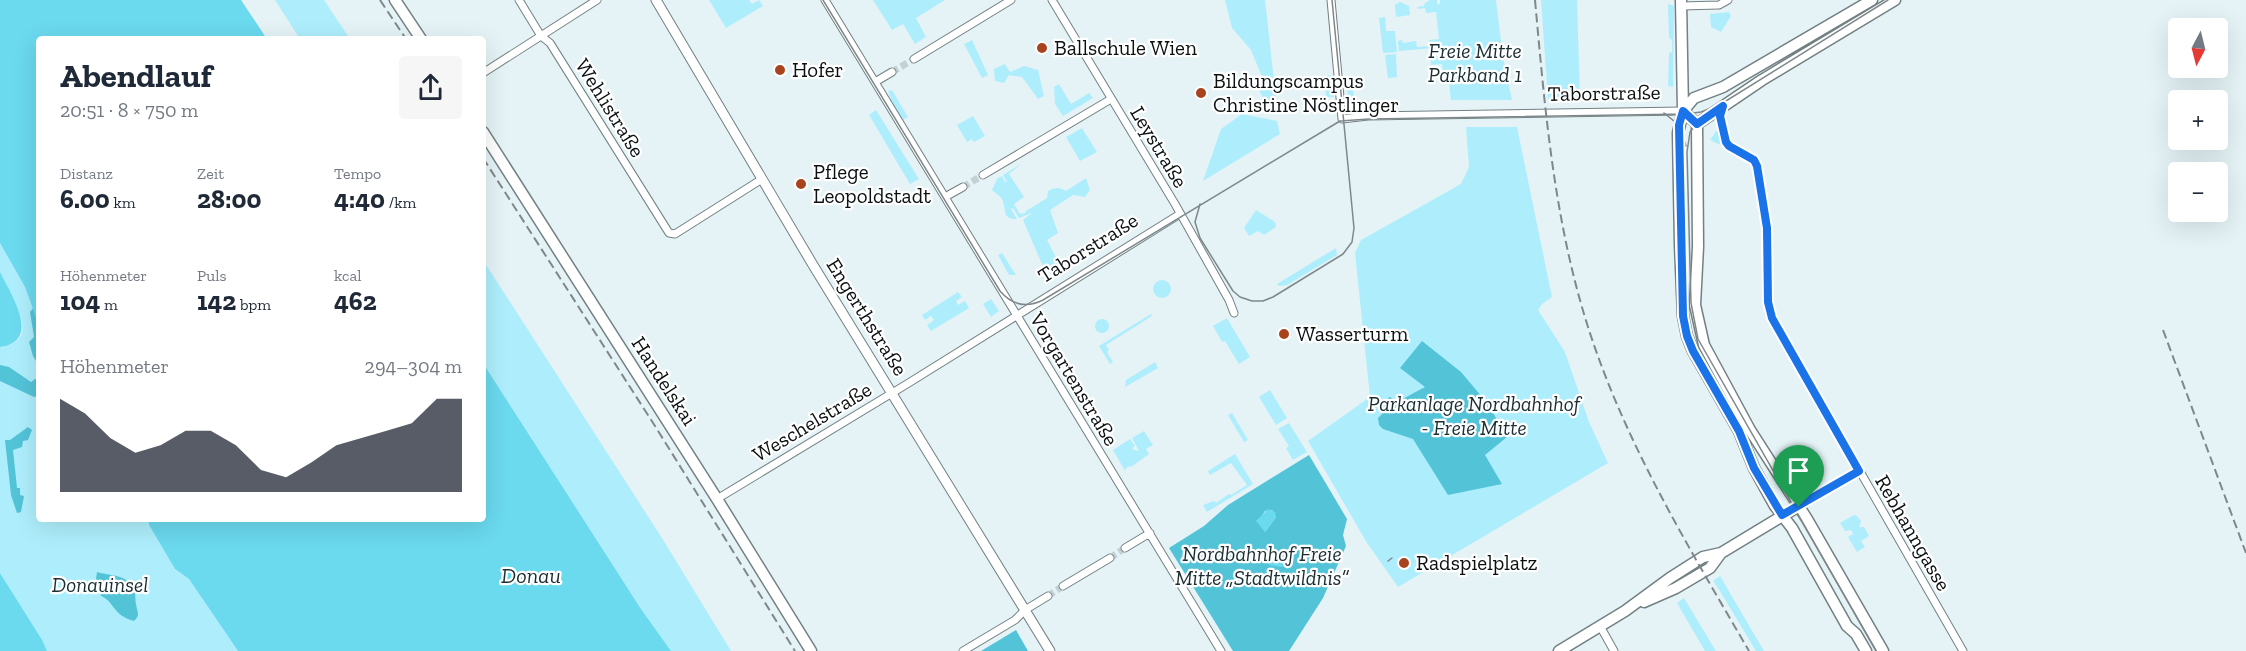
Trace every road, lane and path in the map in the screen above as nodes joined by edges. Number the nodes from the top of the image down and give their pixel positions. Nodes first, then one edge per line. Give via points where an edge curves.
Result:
1 (395, 0) edge
2 (519, 0) edge
3 (597, 0) edge
4 (656, 0) edge
5 (825, 0) edge
6 (1011, 0) edge
7 (1052, 0) edge
8 (1331, 0) edge
9 (1728, 0) edge
10 (1895, 0) edge
11 (1867, 1) edge
12 (1681, 3) edge
13 (1698, 3) edge
14 (1874, 13) junction
15 (420, 36) edge
16 (541, 36) junction
17 (914, 59) tunnel mouth
18 (486, 71) edge
19 (892, 72) tunnel mouth
20 (875, 82) junction
21 (1111, 99) junction
22 (1723, 106) junction
23 (1683, 111) junction
24 (1697, 124) junction
25 (486, 137) edge
26 (983, 175) tunnel mouth
27 (762, 179) junction
28 (963, 187) tunnel mouth
29 (945, 197) junction
30 (1180, 214) junction
31 (1234, 313) dead end
32 (1017, 316) junction
33 (892, 392) junction
34 (1859, 471) junction
35 (717, 499) junction
36 (1799, 507) junction
37 (1782, 515) junction
38 (1150, 533) junction
39 (1125, 548) tunnel mouth
40 (1110, 558) tunnel mouth
41 (1063, 586) tunnel mouth
42 (1048, 596) tunnel mouth
43 (1025, 609) junction
44 (1600, 626) junction
45 (811, 651) edge
46 (963, 651) edge
47 (1050, 651) edge
48 (1221, 651) edge
49 (1559, 651) edge
50 (1614, 651) edge
51 (1866, 651) edge
52 (1884, 651) edge
53 (1963, 651) edge

1 - 15 main road
2 - 16 street, Wehlistraße
3 - 16 street
4 - 27 street, Engerthstraße
5 - 20 street, Vorgartenstraße
6 - 17 street
7 - 21 street, Leystraße
8 - 23 street, Taborstraße via 1342,119
9 - 13 street via 1719,5
10 - 14 main road
11 - 14 street
11 - 23 main road, Taborstraße via 1723,87 1694,98
12 - 13 street
12 - 23 main road
14 - 22 main road
16 - 18 street
16 - 27 street, Wehlistraße via 550,43 668,233
19 - 20 street
20 - 29 street, Vorgartenstraße
21 - 26 street
21 - 30 street, Leystraße
22 - 24 main road
22 - 34 street, Rebhanngasse via 1720,116 1726,142 1754,160 1759,175 1767,228 1768,302 1772,318
23 - 24 main road
23 - 37 main road via 1678,133 1683,316 1687,336
24 - 36 main road via 1695,304 1700,332 1744,420
25 - 35 main road, Handelskai
27 - 33 street, Engerthstraße
28 - 29 street
29 - 32 street, Vorgartenstraße
30 - 31 street, Leystraße
30 - 32 street, Taborstraße
32 - 33 street, Weschelstraße
32 - 38 street, Vorgartenstraße
33 - 35 street, Weschelstraße
33 - 43 street, Engerthstraße
34 - 36 street
34 - 53 street, Rebhanngasse
35 - 45 main road, Handelskai
36 - 37 main road
36 - 52 main road
37 - 44 main road via 1721,553 1703,557
37 - 51 main road via 1847,626
38 - 39 street
38 - 48 street, Vorgartenstraße
40 - 41 street
42 - 43 street
43 - 46 street via 1015,620
43 - 47 street, Engerthstraße
44 - 49 main road
44 - 50 street

